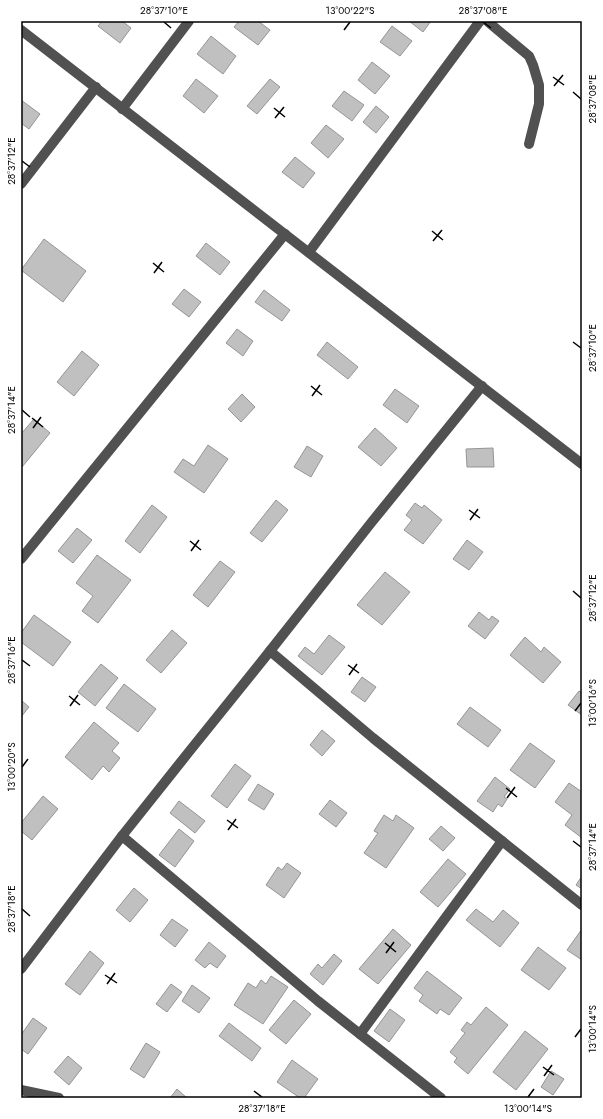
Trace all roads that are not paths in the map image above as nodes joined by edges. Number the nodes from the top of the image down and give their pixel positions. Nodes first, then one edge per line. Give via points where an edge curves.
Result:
1 (189, 21) edge
2 (480, 21) edge
3 (488, 21) edge
4 (21, 30) edge
5 (96, 87) junction
6 (122, 109) junction
7 (529, 144) dead end
8 (21, 184) edge
9 (285, 234) junction
10 (309, 252) junction
11 (482, 386) junction
12 (582, 464) edge
13 (21, 559) edge
14 (270, 651) junction
15 (122, 836) junction
16 (502, 841) junction
17 (582, 905) edge
18 (21, 970) edge
19 (360, 1034) junction
20 (21, 1090) edge
21 (59, 1098) edge
22 (441, 1098) edge

1 - 6 street
2 - 10 street
3 - 7 street via 529,56 533,66 539,86 539,104
4 - 5 street
5 - 6 street
5 - 8 street
6 - 9 street
9 - 10 street
9 - 13 street
10 - 11 street
11 - 12 street
11 - 14 street
14 - 15 street
14 - 16 street via 373,738
15 - 18 street
15 - 19 street via 318,1002
16 - 17 street
16 - 19 street
19 - 22 street
20 - 21 street

